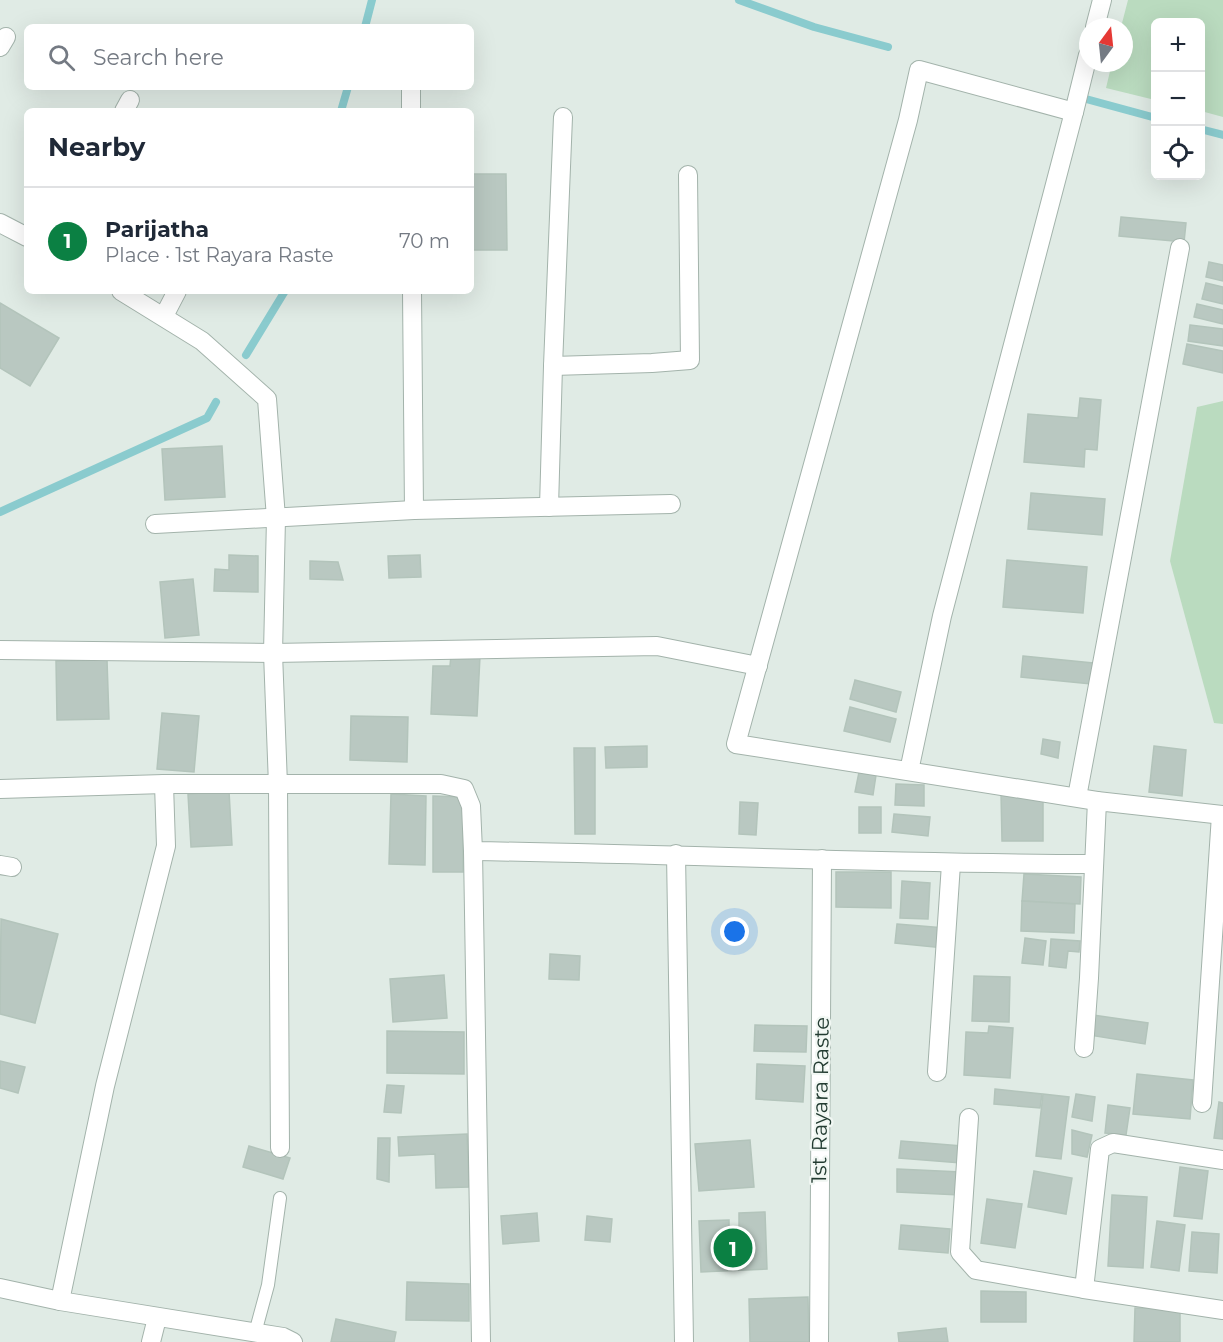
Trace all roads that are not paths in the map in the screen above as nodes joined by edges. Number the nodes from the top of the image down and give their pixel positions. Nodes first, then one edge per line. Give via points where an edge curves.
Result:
1 (1102, 0) edge
2 (1097, 18) edge
3 (1084, 72) edge
4 (411, 90) edge
5 (411, 108) edge
6 (1074, 112) junction
7 (563, 117) dead end
8 (688, 175) dead end
9 (0, 224) edge
10 (24, 236) edge
11 (1180, 248) dead end
12 (126, 294) edge
13 (175, 294) edge
14 (412, 294) edge
15 (164, 316) junction
16 (553, 366) junction
17 (671, 504) dead end
18 (549, 507) junction
19 (414, 510) junction
20 (276, 518) junction
21 (155, 524) dead end
22 (0, 650) edge
23 (273, 653) junction
24 (758, 666) junction
25 (909, 771) junction
26 (164, 784) junction
27 (278, 785) junction
28 (0, 789) edge
29 (1077, 797) junction
30 (1096, 801) junction
31 (1222, 815) edge
32 (474, 851) junction
33 (676, 854) junction
34 (822, 858) junction
35 (951, 864) junction
36 (1094, 864) junction
37 (1084, 1048) dead end
38 (937, 1072) dead end
39 (1202, 1103) dead end
40 (969, 1118) dead end
41 (280, 1148) dead end
42 (1223, 1160) edge
43 (280, 1198) dead end
44 (0, 1288) edge
45 (1084, 1289) junction
46 (60, 1301) junction
47 (1223, 1310) edge
48 (157, 1318) junction
49 (255, 1333) junction
50 (151, 1342) edge
51 (293, 1342) edge
52 (481, 1342) edge
53 (684, 1342) edge
54 (819, 1342) edge

1 - 2 street
3 - 6 street
4 - 5 street
6 - 24 street via 919,70
6 - 25 street via 942,616
7 - 16 street
8 - 16 street via 690,360
9 - 10 street
11 - 29 street
12 - 15 street
13 - 15 street
14 - 19 street
15 - 20 street via 202,341 267,399
16 - 18 street
17 - 18 street
18 - 19 street
19 - 20 street
20 - 21 street
20 - 23 street
22 - 23 street
23 - 24 street via 657,646
23 - 27 street
24 - 25 street via 736,744
25 - 29 street
26 - 27 street
26 - 28 street
26 - 46 street via 166,846 105,1086
27 - 32 street via 441,784 464,789 471,806
27 - 41 street
29 - 30 street
30 - 31 street
30 - 36 street
31 - 39 street
32 - 33 street
32 - 52 street
33 - 34 street
33 - 53 street
34 - 35 street
34 - 54 street, 1st Rayara Raste
35 - 36 street
35 - 38 street
36 - 37 street
40 - 45 street via 960,1252 976,1270
42 - 45 street via 1113,1143 1100,1149
43 - 49 lane via 268,1285
44 - 46 street
45 - 47 street
46 - 48 street
48 - 49 street
48 - 50 street
49 - 51 street

